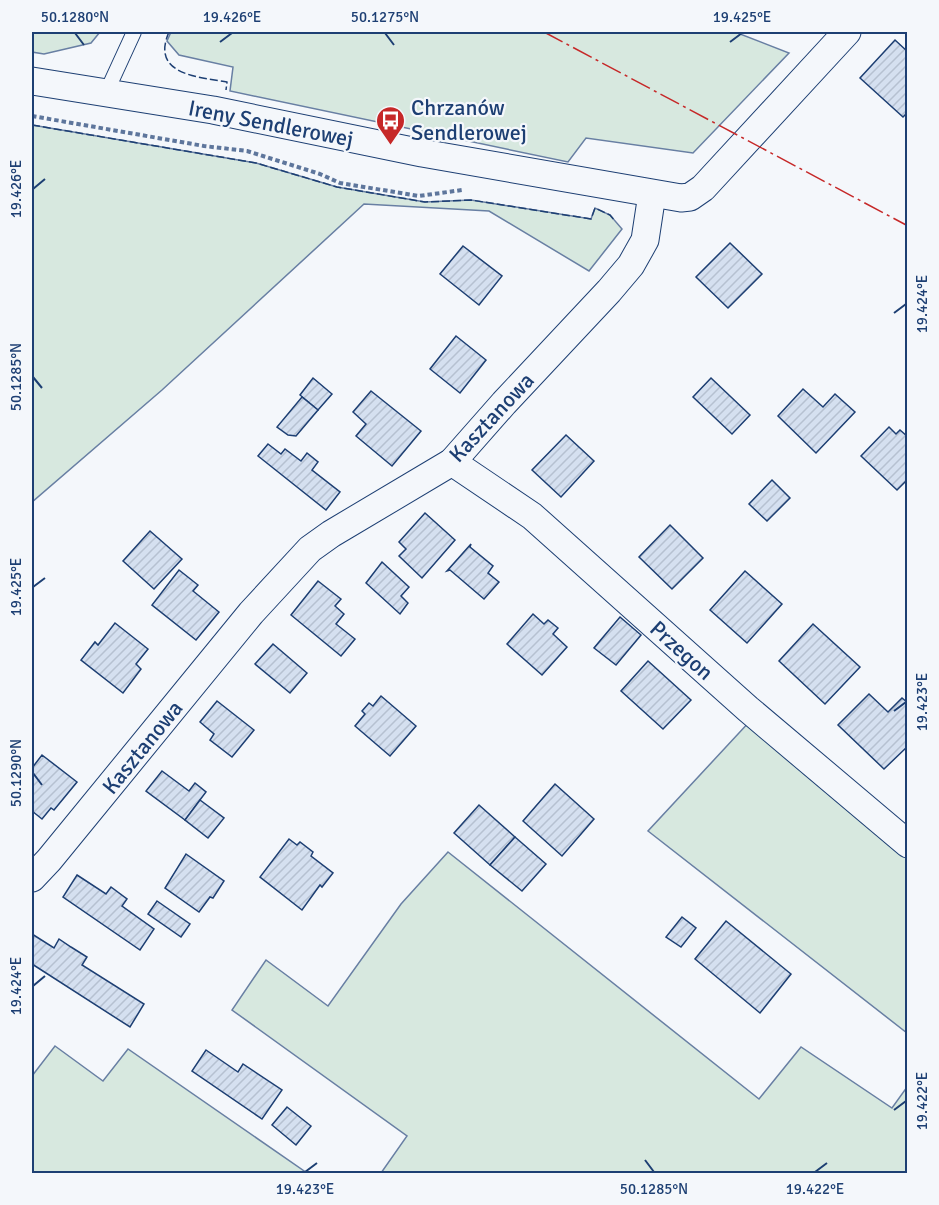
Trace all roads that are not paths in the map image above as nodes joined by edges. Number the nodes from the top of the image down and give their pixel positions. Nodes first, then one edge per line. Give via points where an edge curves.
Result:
1 (134, 32) edge
2 (847, 32) edge
3 (32, 81) edge
4 (106, 93) junction
5 (652, 194) junction
6 (452, 462) junction
7 (908, 844) edge
8 (32, 878) edge

1 - 4 lane
2 - 5 street via 703,188 690,197
3 - 4 street, Ireny Sendlerowej
4 - 5 street, Ireny Sendlerowej
5 - 6 street, Kasztanowa via 645,240 631,265
6 - 7 street, Przegon via 532,516 748,709
6 - 8 street, Kasztanowa via 310,549 251,613

